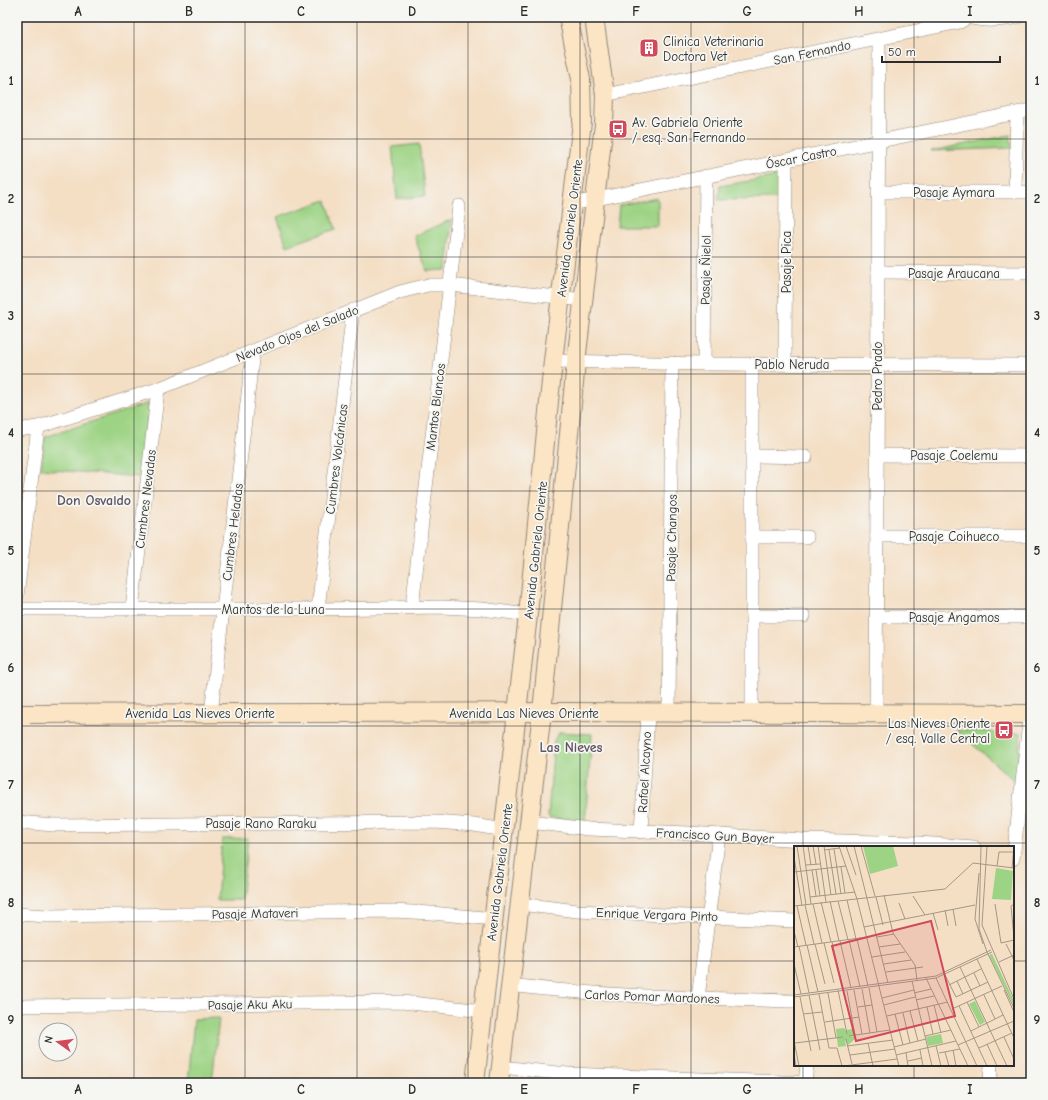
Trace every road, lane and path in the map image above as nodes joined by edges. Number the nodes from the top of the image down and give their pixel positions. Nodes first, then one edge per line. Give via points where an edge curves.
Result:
1 (568, 17) edge
2 (594, 17) edge
3 (968, 17) edge
4 (1018, 17) edge
5 (878, 39) junction
6 (605, 94) junction
7 (1031, 110) edge
8 (1017, 113) junction
9 (878, 142) junction
10 (786, 160) junction
11 (706, 176) junction
12 (878, 192) junction
13 (1016, 192) junction
14 (1031, 192) edge
15 (595, 199) junction
16 (572, 204) junction
17 (459, 206) dead end
18 (878, 272) junction
19 (1031, 273) edge
20 (450, 285) junction
21 (561, 298) junction
22 (584, 300) junction
23 (353, 310) junction
24 (253, 351) junction
25 (553, 361) junction
26 (576, 362) junction
27 (672, 363) junction
28 (704, 364) junction
29 (752, 364) junction
30 (785, 364) junction
31 (877, 364) junction
32 (1031, 365) edge
33 (158, 389) junction
34 (38, 427) junction
35 (17, 430) edge
36 (877, 455) junction
37 (752, 456) junction
38 (1031, 456) edge
39 (806, 457) dead end
40 (877, 536) junction
41 (1031, 536) edge
42 (752, 537) junction
43 (807, 537) dead end
44 (17, 596) edge
45 (412, 607) junction
46 (17, 609) edge
47 (132, 609) junction
48 (223, 609) junction
49 (318, 609) junction
50 (528, 616) junction
51 (752, 616) junction
52 (804, 616) dead end
53 (876, 617) junction
54 (1031, 617) edge
55 (542, 712) junction
56 (211, 713) junction
57 (517, 713) junction
58 (648, 713) junction
59 (669, 713) junction
60 (752, 713) junction
61 (17, 714) edge
62 (876, 714) junction
63 (1030, 714) edge
64 (17, 822) edge
65 (529, 822) junction
66 (504, 830) junction
67 (641, 832) junction
68 (719, 835) junction
69 (963, 846) edge
70 (1014, 847) edge
71 (520, 904) junction
72 (17, 914) edge
73 (708, 916) junction
74 (494, 919) junction
75 (794, 921) edge
76 (510, 985) junction
77 (698, 998) junction
78 (794, 1002) edge
79 (17, 1006) edge
80 (483, 1011) junction
81 (807, 1066) edge
82 (991, 1066) edge
83 (500, 1075) edge
84 (475, 1083) edge
85 (805, 1083) edge
86 (808, 1083) edge
87 (990, 1083) edge

1 - 16 main road, Avenida Gabriela Oriente via 581,79 582,99 582,122
2 - 6 main road, Avenida Gabriela Oriente
3 - 4 street, San Fernando via 991,21
3 - 5 street, San Fernando via 960,22
5 - 6 street, San Fernando
5 - 9 street, Pedro Prado
6 - 15 main road, Avenida Gabriela Oriente
7 - 8 street, Óscar Castro
8 - 9 street, Óscar Castro
8 - 13 street
9 - 10 street, Óscar Castro
9 - 12 street, Pedro Prado
10 - 11 street, Óscar Castro
10 - 30 street, Pasaje Pica
11 - 15 street, Óscar Castro
11 - 28 street, Pasaje Ñielol
12 - 13 street, Pasaje Aymara
12 - 18 street, Pedro Prado
13 - 14 street, Pasaje Aymara
15 - 16 street, Óscar Castro
15 - 22 main road, Avenida Gabriela Oriente
16 - 21 main road, Avenida Gabriela Oriente
17 - 20 street, Mantos Blancos
18 - 19 street, Pasaje Araucana
18 - 31 street, Pedro Prado
20 - 21 street, Nevado Ojos del Salado
20 - 23 street, Nevado Ojos del Salado via 414,288
20 - 45 street, Mantos Blancos
21 - 22 street, Nevado Ojos del Salado
21 - 25 main road, Avenida Gabriela Oriente
22 - 26 main road, Avenida Gabriela Oriente
23 - 24 street, Nevado Ojos del Salado
23 - 49 street, Cumbres Volcánicas
24 - 33 street, Nevado Ojos del Salado
24 - 48 street, Cumbres Heladas
25 - 26 street, Pablo Neruda
25 - 50 main road, Avenida Gabriela Oriente
26 - 27 street, Pablo Neruda
26 - 55 main road, Avenida Gabriela Oriente
27 - 28 street, Pablo Neruda
27 - 59 street, Pasaje Changos
28 - 29 street, Pablo Neruda
29 - 30 street, Pablo Neruda
29 - 37 street
30 - 31 street, Pablo Neruda
31 - 32 street, Pablo Neruda
31 - 36 street, Pedro Prado
33 - 34 street, Nevado Ojos del Salado
33 - 47 street, Cumbres Nevadas
34 - 35 street, Nevado Ojos del Salado
34 - 44 street
36 - 38 street, Pasaje Coelemu
36 - 40 street, Pedro Prado
37 - 39 street
37 - 42 street
40 - 41 street, Pasaje Coihueco
40 - 53 street, Pedro Prado
42 - 43 street
42 - 51 street
45 - 49 street, Mantos de la Luna
45 - 50 street, Mantos de la Luna via 462,607
46 - 47 street, Mantos de la Luna
47 - 48 street, Mantos de la Luna
48 - 49 street, Mantos de la Luna
48 - 56 street, Cumbres Heladas
50 - 57 main road, Avenida Gabriela Oriente
51 - 52 street
51 - 60 street
53 - 54 street, Pasaje Angamos
53 - 62 street, Pedro Prado
55 - 57 main road, Avenida Las Nieves Oriente
55 - 58 main road, Avenida Las Nieves Oriente
55 - 65 main road, Avenida Gabriela Oriente
56 - 57 main road, Avenida Las Nieves Oriente
56 - 61 main road, Avenida Las Nieves Oriente
57 - 66 main road, Avenida Gabriela Oriente
58 - 59 main road, Avenida Las Nieves Oriente
58 - 67 street, Rafael Alcayno
59 - 60 main road, Avenida Las Nieves Oriente
60 - 62 main road, Avenida Las Nieves Oriente
62 - 63 main road, Avenida Las Nieves Oriente
63 - 70 street
64 - 66 street, Pasaje Rano Raraku via 54,825 435,822
65 - 67 street, Francisco Gun Bayer
65 - 71 main road, Avenida Gabriela Oriente
66 - 74 main road, Avenida Gabriela Oriente
67 - 68 street, Francisco Gun Bayer
68 - 69 street, Francisco Gun Bayer via 803,840 919,842
68 - 73 street
71 - 73 street, Enrique Vergara Pinto via 577,910
71 - 76 main road, Avenida Gabriela Oriente
72 - 74 street, Pasaje Mataveri via 48,916 393,911
73 - 75 street, Enrique Vergara Pinto
73 - 77 street
74 - 80 main road, Avenida Gabriela Oriente
76 - 77 street, Carlos Pomar Mardones via 596,994
76 - 83 main road, Avenida Gabriela Oriente
77 - 78 street, Carlos Pomar Mardones
79 - 80 street, Pasaje Aku Aku via 402,1002
80 - 84 main road, Avenida Gabriela Oriente
81 - 85 street
82 - 87 street
83 - 85 street via 568,1074
85 - 86 street

